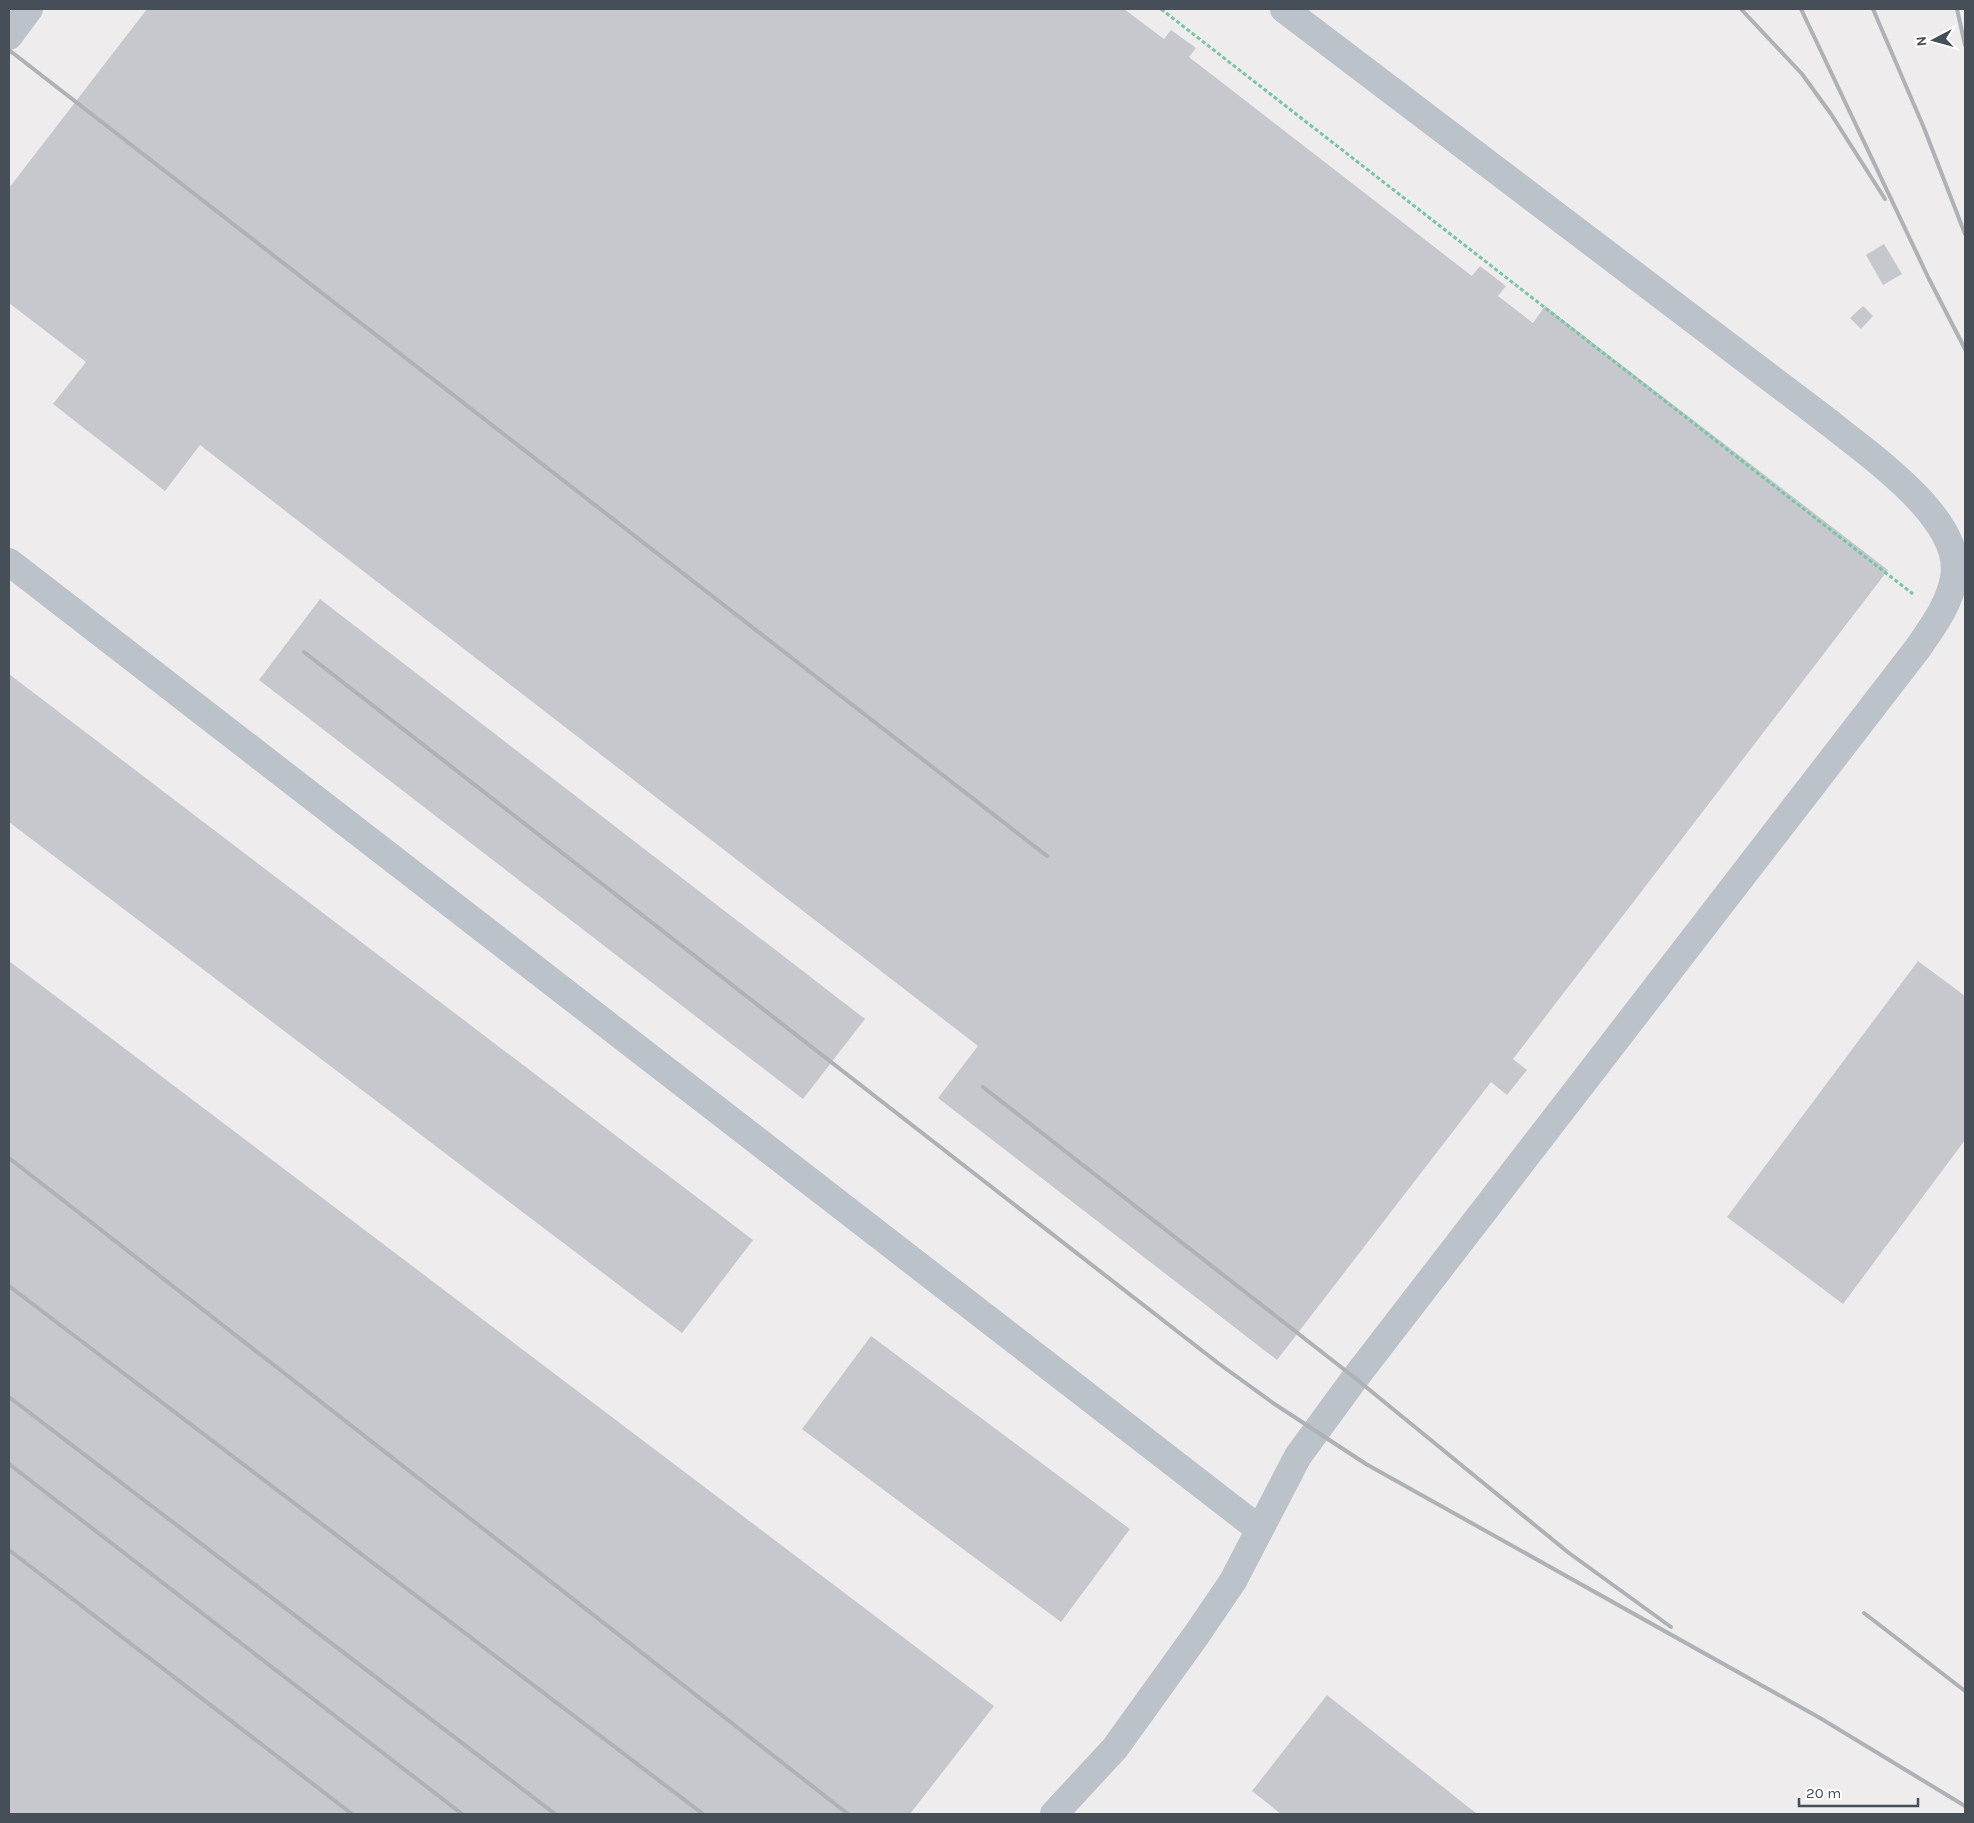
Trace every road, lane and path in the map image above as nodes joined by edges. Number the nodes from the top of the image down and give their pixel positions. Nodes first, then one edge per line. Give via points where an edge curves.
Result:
1 (29, 9) edge
2 (1161, 9) edge
3 (1284, 9) edge
4 (9, 36) edge
5 (9, 562) edge
6 (1940, 615) junction
7 (1259, 1529) junction
8 (1054, 1814) edge

1 - 4 lane
2 - 6 path
3 - 6 lane via 1831,424 1902,483 1938,522 1955,559 1955,576
5 - 7 lane
6 - 7 lane via 1354,1378 1298,1456
7 - 8 lane via 1233,1581 1115,1748

